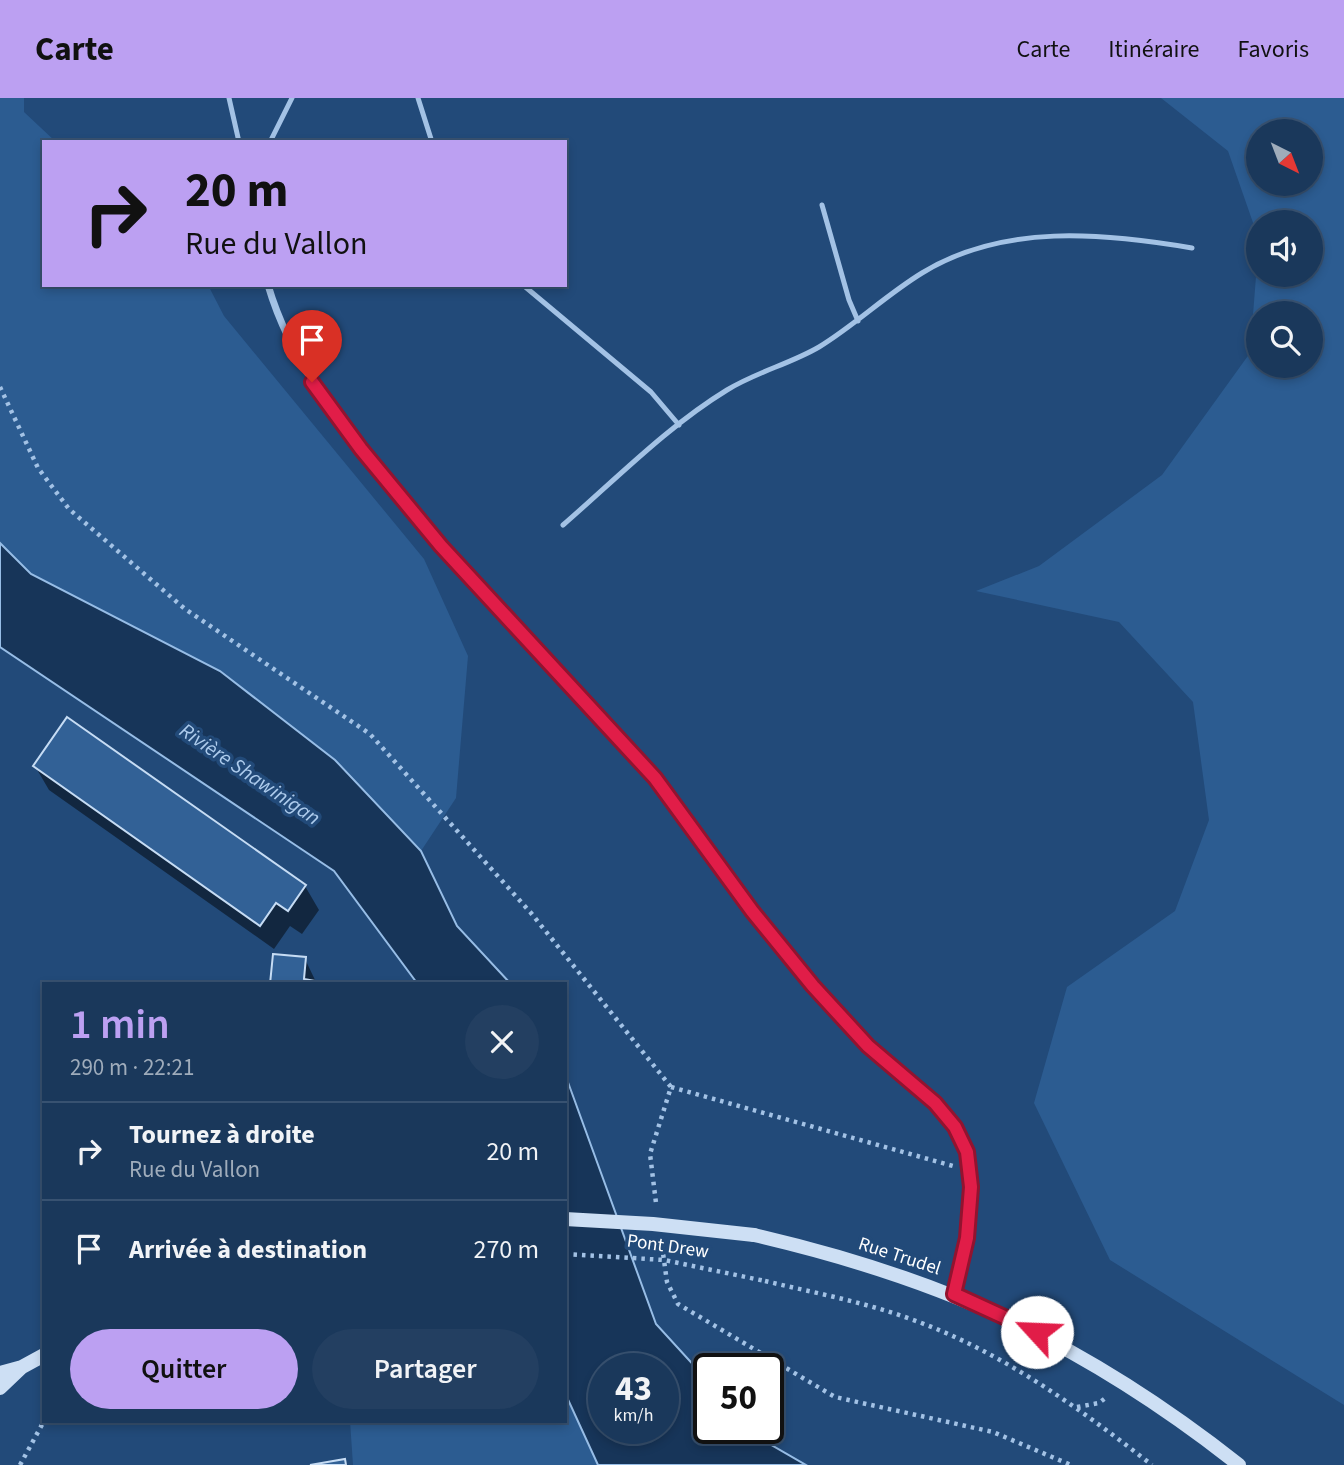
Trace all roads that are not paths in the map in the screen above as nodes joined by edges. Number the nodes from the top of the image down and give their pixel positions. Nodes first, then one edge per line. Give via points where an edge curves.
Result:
1 (229, 98) edge
2 (292, 98) edge
3 (418, 98) edge
4 (239, 140) edge
5 (271, 140) edge
6 (431, 140) edge
7 (822, 205) dead end
8 (1192, 248) dead end
9 (269, 287) edge
10 (525, 287) edge
11 (858, 321) junction
12 (679, 425) junction
13 (563, 525) dead end
14 (567, 1219) edge
15 (754, 1235) joint
16 (954, 1294) junction
17 (42, 1356) edge
18 (22, 1367) junction
19 (0, 1373) edge
20 (0, 1388) edge
21 (1239, 1465) edge

1 - 4 lane
2 - 5 lane
3 - 6 lane
7 - 11 lane
8 - 11 lane via 1092,235 990,246 923,272
9 - 16 street via 300,362 361,449 476,586 655,778 813,986 879,1056 947,1116 962,1140 971,1171 969,1224
10 - 12 lane via 650,392
11 - 12 lane via 803,356 726,390
12 - 13 lane
14 - 15 main road, Pont Drew, bridge
15 - 16 main road, Rue Trudel via 862,1262
16 - 21 main road, Rue Trudel via 1037,1332 1121,1381
17 - 18 main road
18 - 19 main road
18 - 20 main road

